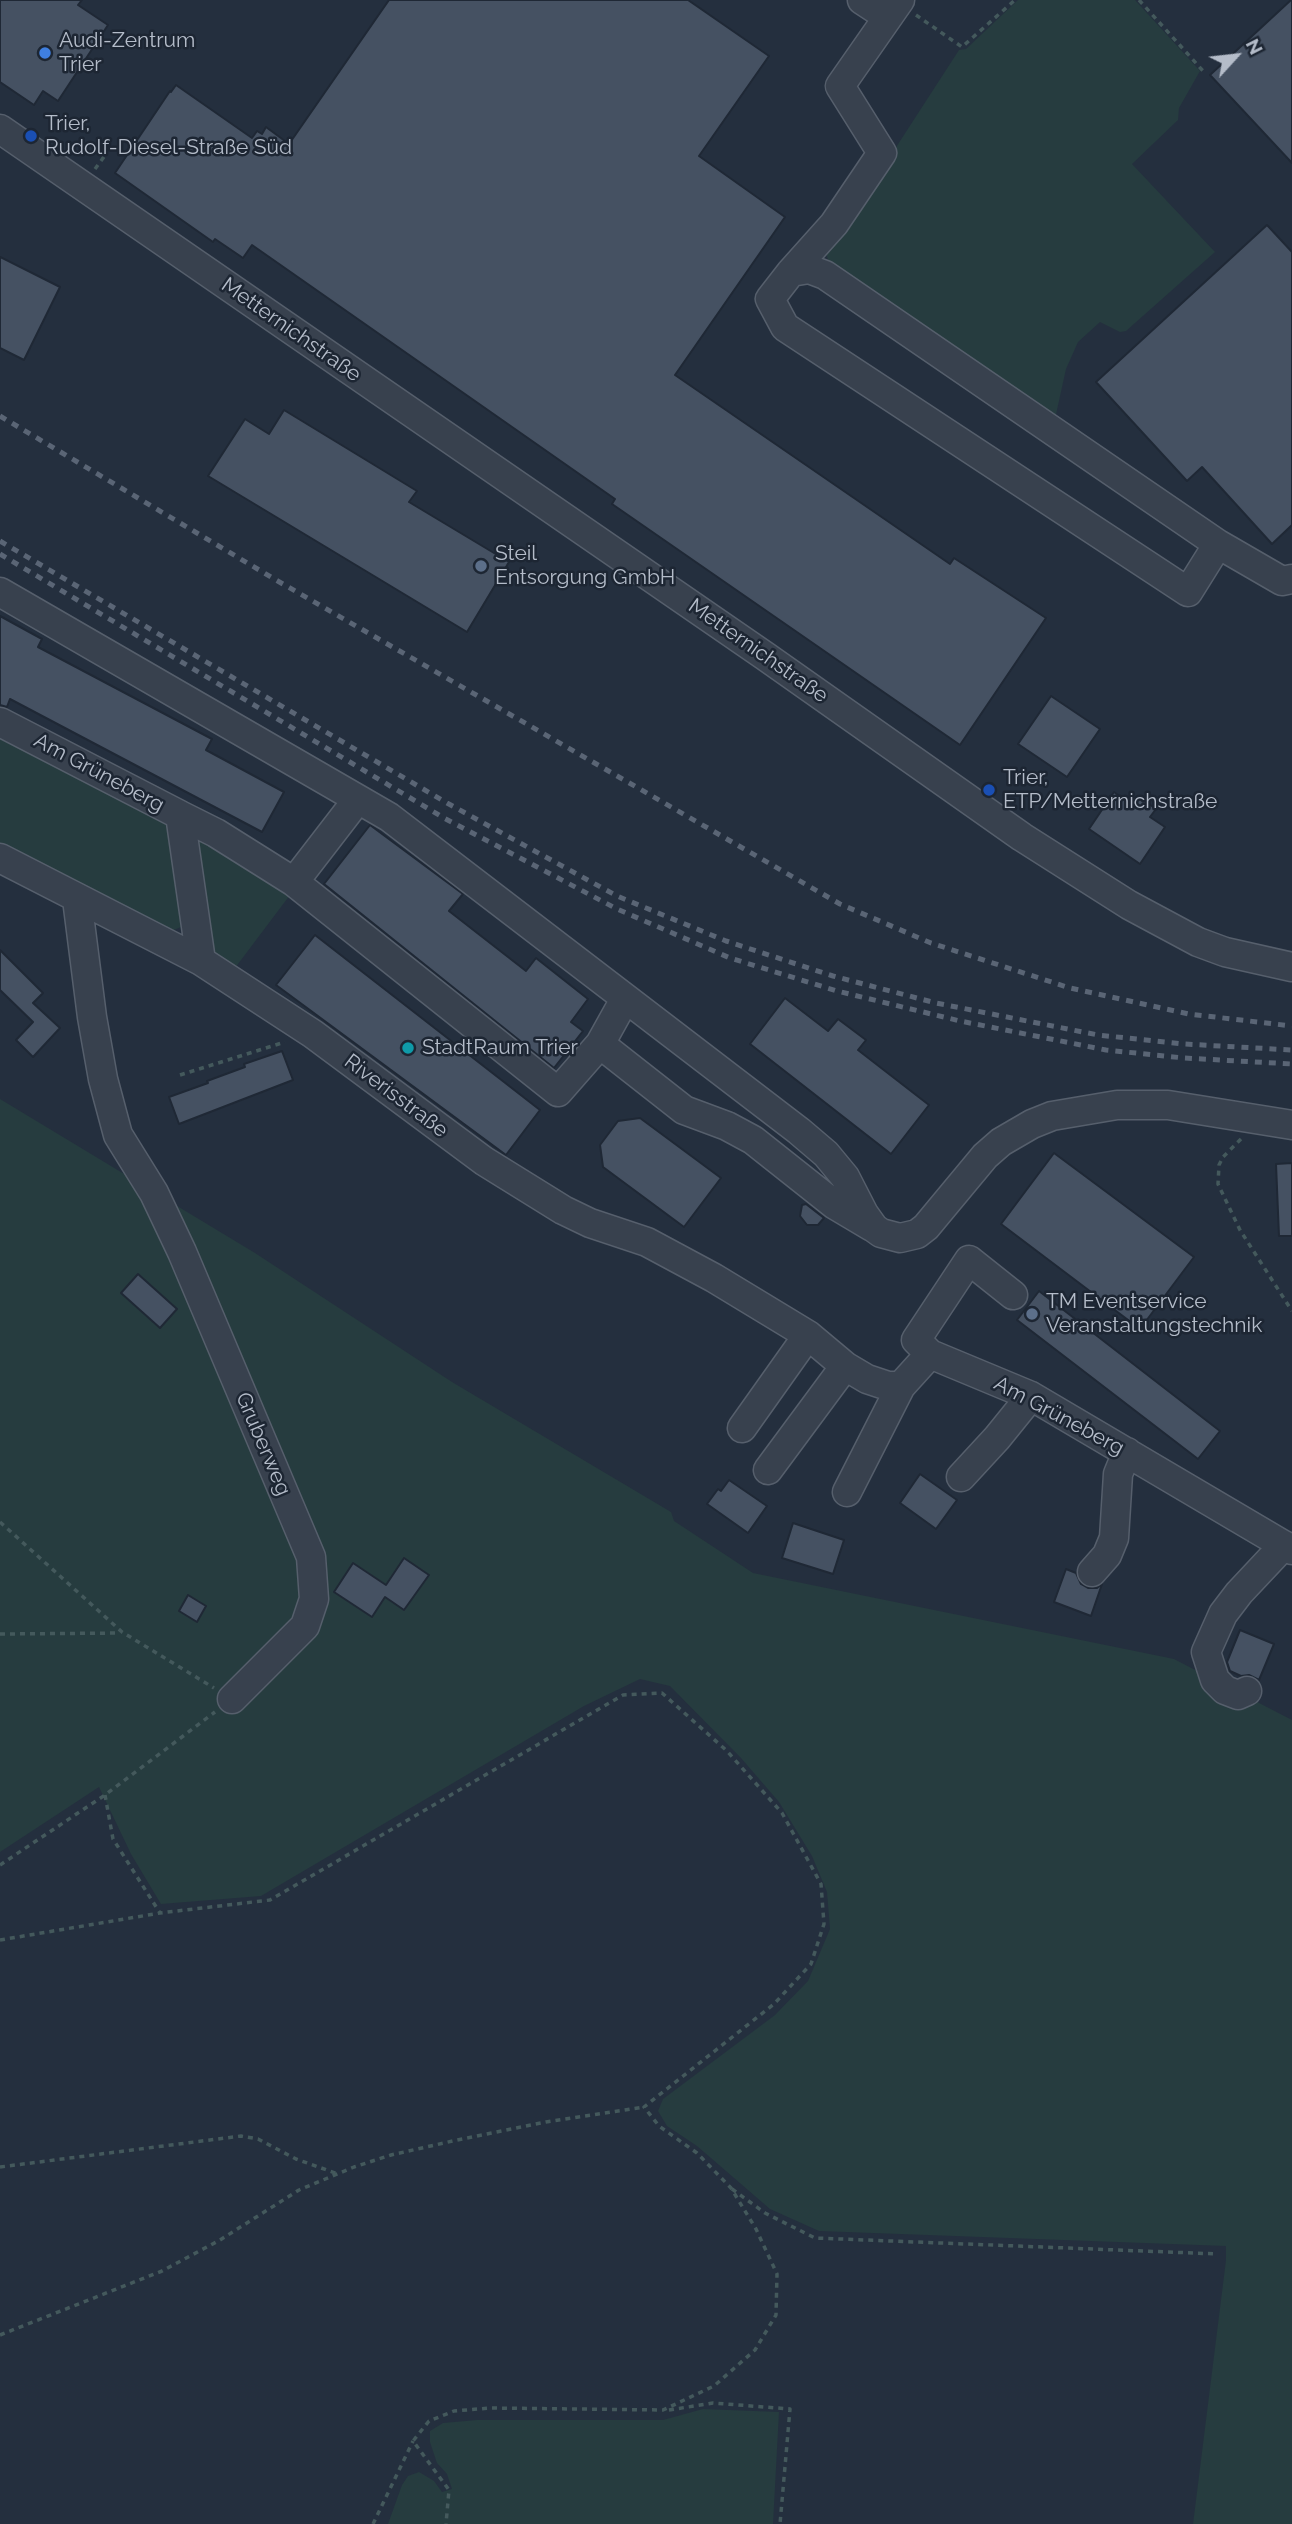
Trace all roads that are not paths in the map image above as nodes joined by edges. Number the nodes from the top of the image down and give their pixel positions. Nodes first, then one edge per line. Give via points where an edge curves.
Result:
1 (862, 0) edge
2 (896, 7) edge
3 (0, 129) edge
4 (791, 272) junction
5 (1218, 544) junction
6 (1292, 579) edge
7 (0, 592) edge
8 (0, 722) edge
9 (358, 799) junction
10 (180, 815) junction
11 (0, 858) edge
12 (294, 882) junction
13 (77, 899) junction
14 (201, 961) junction
15 (1292, 967) edge
16 (625, 999) junction
17 (600, 1044) junction
18 (1292, 1125) edge
19 (874, 1228) junction
20 (1013, 1295) dead end
21 (802, 1331) junction
22 (930, 1354) junction
23 (845, 1366) junction
24 (901, 1386) junction
25 (1031, 1396) junction
26 (742, 1428) dead end
27 (1127, 1452) junction
28 (768, 1470) dead end
29 (961, 1477) dead end
30 (847, 1492) dead end
31 (1288, 1548) edge
32 (1093, 1572) dead end
33 (1247, 1690) dead end
34 (232, 1699) road end

1 - 2 street
2 - 4 street via 840,86 883,153 834,224
3 - 15 street, Metternichstraße via 1030,842 1198,942
4 - 5 street via 809,269 825,275
4 - 5 street via 770,299 785,327 1188,592
5 - 6 street via 1282,581
7 - 9 street
8 - 10 street, Am Grüneberg
9 - 12 street
9 - 16 street via 389,817
10 - 12 street
10 - 14 street, Am Grüneberg
11 - 13 street, Riverisstraße
12 - 17 street via 558,1092
13 - 14 street, Riverisstraße
13 - 34 street, Gruberweg via 94,1029 118,1135 154,1193 182,1252 311,1557 314,1599 305,1626
14 - 21 street, Riverisstraße via 313,1034 484,1161 541,1197 590,1223 658,1247
16 - 17 street
16 - 19 street via 826,1154
17 - 19 street via 684,1110 753,1140 835,1205
18 - 19 street via 1168,1105 1117,1105 1052,1116 1000,1142 917,1234 892,1237
20 - 22 street via 970,1260 916,1340
21 - 23 street
21 - 26 street
22 - 24 street
22 - 25 street, Am Grüneberg
23 - 24 street via 867,1379
23 - 28 street
24 - 30 street
25 - 27 street, Am Grüneberg
25 - 29 street
27 - 31 street, Am Grüneberg
27 - 32 street via 1118,1474 1114,1538
31 - 33 street via 1223,1614 1206,1652 1215,1680 1225,1690 1237,1695

